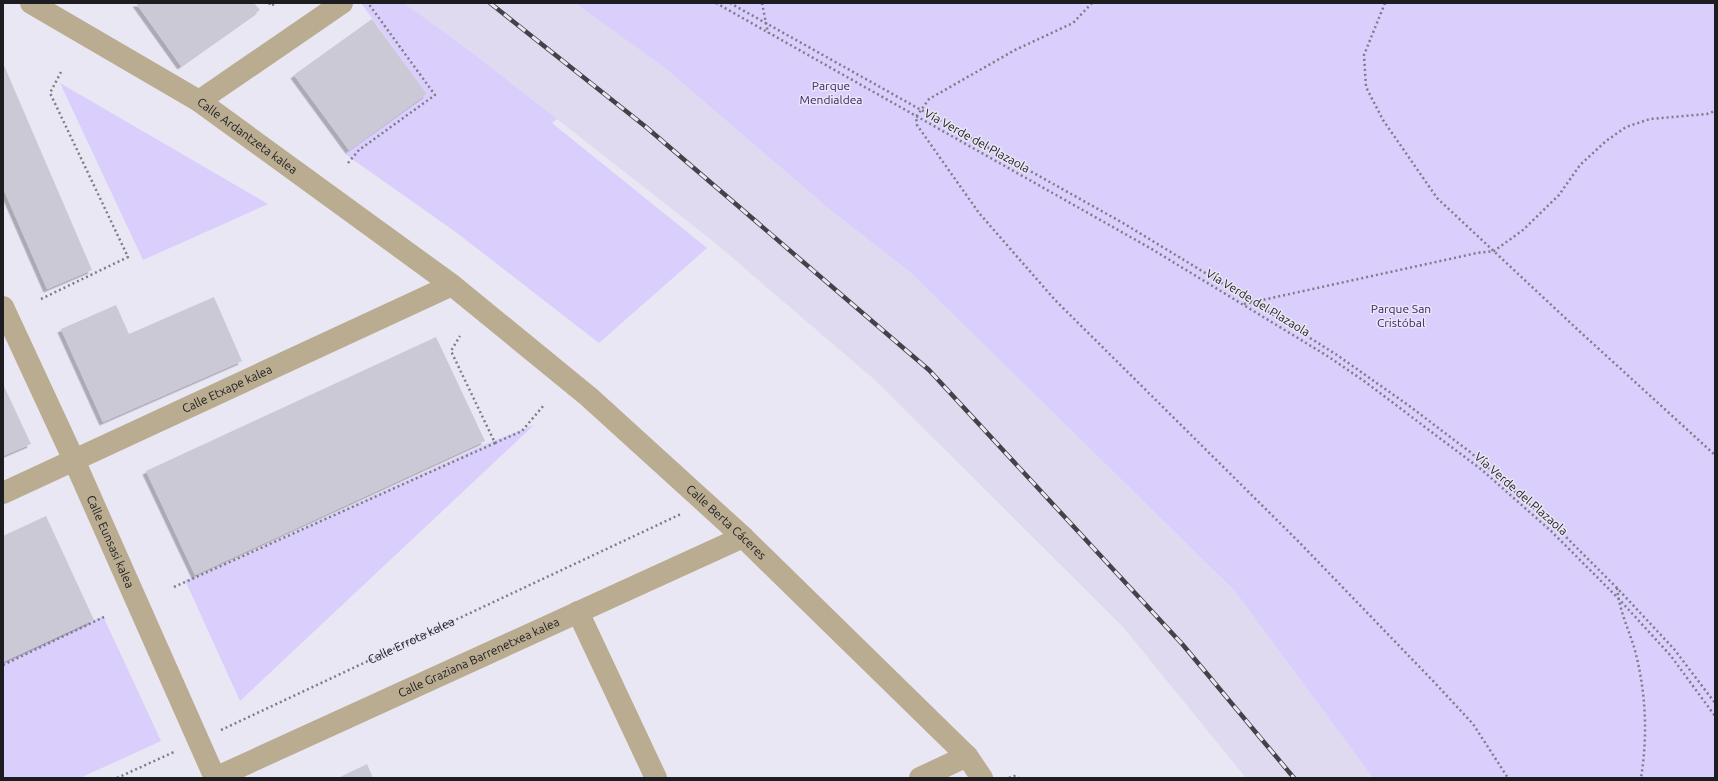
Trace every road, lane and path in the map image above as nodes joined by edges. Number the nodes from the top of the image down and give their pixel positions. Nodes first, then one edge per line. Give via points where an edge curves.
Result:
1 (269, 3) edge
2 (276, 3) edge
3 (342, 3) edge
4 (368, 3) edge
5 (716, 3) edge
6 (730, 3) edge
7 (762, 3) edge
8 (1092, 3) edge
9 (1385, 3) edge
10 (44, 5) edge
11 (767, 24) junction
12 (768, 33) junction
13 (61, 72) dead end
14 (199, 101) junction
15 (921, 109) junction
16 (1715, 111) edge
17 (916, 117) junction
18 (348, 164) dead end
19 (1494, 251) junction
20 (452, 285) junction
21 (41, 299) dead end
22 (1254, 302) junction
23 (1243, 304) junction
24 (3, 307) edge
25 (460, 336) dead end
26 (544, 405) dead end
27 (495, 443) junction
28 (1715, 455) edge
29 (74, 460) junction
30 (3, 493) edge
31 (705, 503) junction
32 (742, 537) junction
33 (174, 586) dead end
34 (1617, 588) junction
35 (1618, 598) junction
36 (578, 612) junction
37 (104, 617) dead end
38 (3, 665) edge
39 (1715, 703) edge
40 (1715, 716) edge
41 (198, 740) junction
42 (967, 756) junction
43 (116, 778) edge
44 (215, 778) edge
45 (656, 778) edge
46 (920, 778) edge
47 (982, 778) edge
48 (1009, 778) edge
49 (1019, 778) edge
50 (1508, 778) edge
51 (1641, 778) edge

1 - 2 path via 271,6
3 - 14 street
4 - 18 path via 435,95 359,150
5 - 12 path, Vía Verde del Plazaola
6 - 11 path
7 - 11 path
8 - 15 path via 1073,23 1015,50 929,99
9 - 19 path via 1364,55 1366,87 1383,120 1437,198
10 - 14 street, Calle Ardantzeta kalea
11 - 12 path
11 - 15 path
12 - 17 path, Vía Verde del Plazaola
13 - 21 path via 50,93 128,257
14 - 20 street, Calle Ardantzeta kalea
15 - 17 path
15 - 22 path via 1124,223
16 - 19 path via 1707,114 1650,119 1626,128 1606,141 1580,165 1559,195 1523,230
17 - 23 path, Vía Verde del Plazaola via 1150,248
17 - 50 path via 917,125 980,213 1055,300 1430,677 1473,724
19 - 22 path
19 - 28 path
20 - 29 street, Calle Etxape kalea
20 - 31 street, Calle Berta Cáceres via 589,396
22 - 23 path
22 - 34 path via 1350,364 1470,452 1563,534
23 - 35 path, Vía Verde del Plazaola via 1359,377 1482,470 1551,531
24 - 29 street, Calle Eunsasi kalea
25 - 27 path via 451,352
26 - 27 path via 522,431
27 - 33 path
29 - 30 street, Calle Etxape kalea
29 - 41 street, Calle Eunsasi kalea
31 - 32 street, Calle Berta Cáceres
31 - 41 path, Calle Errota kalea
32 - 36 street, Calle Graziana Barrenetxea kalea
32 - 42 street, Calle Berta Cáceres
34 - 35 path
34 - 39 path via 1674,649
35 - 40 path, Vía Verde del Plazaola via 1671,656
35 - 51 path via 1634,648 1645,702 1644,763
36 - 44 street, Calle Graziana Barrenetxea kalea
36 - 45 street
37 - 38 path
41 - 43 path, Calle Errota kalea
41 - 44 street, Calle Eunsasi kalea
42 - 46 street
42 - 47 street, Calle Berta Cáceres
48 - 49 path

